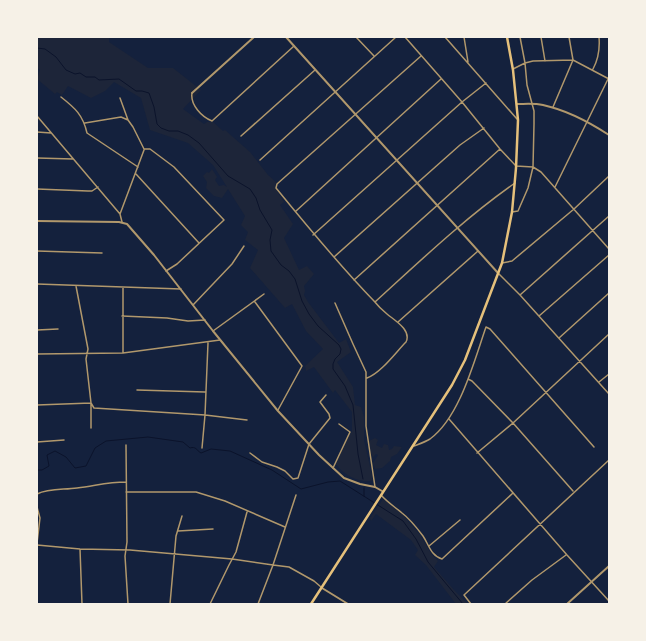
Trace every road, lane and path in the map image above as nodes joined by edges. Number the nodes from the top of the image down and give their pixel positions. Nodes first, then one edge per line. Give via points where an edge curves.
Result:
1 (254, 37) edge
2 (286, 37) edge
3 (356, 37) edge
4 (396, 37) edge
5 (405, 37) edge
6 (445, 37) edge
7 (464, 37) edge
8 (507, 37) edge
9 (520, 37) edge
10 (541, 37) edge
11 (569, 37) edge
12 (598, 37) edge
13 (294, 46) junction
14 (374, 56) junction
15 (421, 56) junction
16 (573, 60) junction
17 (545, 61) junction
18 (468, 62) junction
19 (525, 63) junction
20 (315, 70) junction
21 (513, 70) junction
22 (593, 70) junction
23 (609, 78) edge
24 (441, 79) junction
25 (486, 83) junction
26 (336, 92) junction
27 (192, 94) joint
28 (61, 97) dead end
29 (120, 98) dead end
30 (462, 102) junction
31 (517, 104) junction
32 (531, 104) junction
33 (552, 108) junction
34 (355, 114) junction
35 (37, 116) edge
36 (128, 120) junction
37 (518, 120) junction
38 (588, 123) junction
39 (85, 124) junction
40 (484, 128) junction
41 (37, 132) edge
42 (51, 133) junction
43 (609, 135) edge
44 (241, 136) dead end
45 (376, 137) junction
46 (144, 149) junction
47 (500, 149) junction
48 (37, 158) edge
49 (73, 159) junction
50 (260, 160) dead end
51 (397, 160) junction
52 (516, 166) junction
53 (138, 167) junction
54 (533, 167) junction
55 (136, 174) junction
56 (609, 176) edge
57 (418, 183) junction
58 (515, 183) junction
59 (98, 187) junction
60 (555, 187) junction
61 (37, 189) edge
62 (438, 205) junction
63 (574, 209) junction
64 (295, 212) junction
65 (512, 212) junction
66 (120, 214) junction
67 (609, 216) edge
68 (37, 221) edge
69 (122, 222) junction
70 (457, 227) junction
71 (592, 231) junction
72 (313, 234) junction
73 (200, 243) junction
74 (244, 246) dead end
75 (609, 249) edge
76 (37, 251) edge
77 (478, 251) junction
78 (102, 253) dead end
79 (609, 254) edge
80 (334, 256) junction
81 (502, 263) junction
82 (166, 271) junction
83 (498, 273) junction
84 (354, 280) junction
85 (37, 284) edge
86 (76, 286) junction
87 (123, 287) junction
88 (181, 289) junction
89 (609, 293) edge
90 (264, 294) dead end
91 (520, 295) junction
92 (255, 302) junction
93 (374, 302) junction
94 (335, 303) dead end
95 (193, 305) junction
96 (122, 316) junction
97 (539, 316) junction
98 (205, 320) junction
99 (398, 322) junction
100 (58, 329) dead end
101 (37, 330) edge
102 (213, 332) junction
103 (609, 334) edge
104 (559, 338) junction
105 (221, 340) junction
106 (208, 343) junction
107 (87, 353) junction
108 (123, 353) junction
109 (37, 354) edge
110 (579, 361) junction
111 (609, 374) edge
112 (367, 378) junction
113 (468, 379) junction
114 (599, 382) junction
115 (137, 390) dead end
116 (206, 392) junction
117 (545, 392) junction
118 (609, 394) edge
119 (326, 395) dead end
120 (91, 404) junction
121 (37, 405) edge
122 (278, 411) junction
123 (205, 415) junction
124 (449, 419) junction
125 (247, 420) dead end
126 (513, 423) junction
127 (339, 424) dead end
128 (91, 428) dead end
129 (64, 440) dead end
130 (37, 442) edge
131 (309, 444) junction
132 (126, 445) dead end
133 (594, 446) dead end
134 (412, 447) junction
135 (202, 448) dead end
136 (250, 453) dead end
137 (477, 453) junction
138 (609, 460) edge
139 (332, 468) junction
140 (126, 482) junction
141 (375, 487) junction
142 (126, 492) junction
143 (574, 492) junction
144 (381, 493) junction
145 (513, 493) junction
146 (37, 494) edge
147 (296, 495) dead end
148 (37, 507) edge
149 (247, 511) junction
150 (182, 516) dead end
151 (460, 520) dead end
152 (540, 524) junction
153 (285, 527) junction
154 (213, 529) dead end
155 (178, 531) junction
156 (37, 544) edge
157 (429, 546) junction
158 (80, 549) junction
159 (126, 550) junction
160 (173, 554) junction
161 (567, 555) junction
162 (232, 559) junction
163 (273, 565) junction
164 (609, 566) edge
165 (591, 582) junction
166 (321, 587) junction
167 (609, 601) edge
168 (82, 604) edge
169 (128, 604) edge
170 (170, 604) edge
171 (210, 604) edge
172 (258, 604) edge
173 (311, 604) edge
174 (348, 604) edge
175 (471, 604) edge
176 (505, 604) edge
177 (567, 604) edge

1 - 27 street
2 - 13 street
3 - 14 street
4 - 14 street
5 - 15 street
6 - 18 street
7 - 18 street
8 - 21 main road
9 - 19 street
10 - 17 street
11 - 16 street
12 - 22 street via 600,50
13 - 20 street
13 - 27 street via 212,121 192,103
14 - 26 street
15 - 24 street
15 - 34 street
16 - 17 street
16 - 22 street
16 - 33 street
17 - 19 street
18 - 25 street
19 - 21 street
19 - 32 street
20 - 26 street
20 - 44 street
21 - 31 main road
22 - 23 street
23 - 38 street
24 - 30 street
24 - 45 street
25 - 30 street
25 - 37 street
26 - 34 street
26 - 50 street
28 - 39 street via 80,114
29 - 36 street
30 - 40 street
30 - 51 street
31 - 32 street
31 - 37 main road
32 - 33 street
32 - 54 street via 534,111
33 - 38 street
34 - 45 street
34 - 64 street via 277,184 276,188
35 - 42 street
36 - 39 street via 121,117
36 - 46 street
37 - 52 main road
38 - 43 street
38 - 60 street
39 - 53 street via 87,133
40 - 47 street
40 - 57 street via 460,145
41 - 42 street
42 - 49 street
45 - 51 street
45 - 64 street
46 - 53 street
46 - 73 street via 157,153 174,167 224,220
47 - 52 street
47 - 62 street
48 - 49 street
49 - 59 street
51 - 57 street
51 - 72 street
52 - 54 street
52 - 58 main road
53 - 55 street
54 - 60 street
54 - 65 street via 528,188 518,211
55 - 66 street
55 - 73 street
56 - 63 street
57 - 62 street
57 - 80 street
58 - 65 main road
58 - 70 street
59 - 61 street via 92,191
59 - 66 street
60 - 63 street
62 - 70 street
62 - 84 street
63 - 71 street
63 - 81 street via 512,261
64 - 72 street
65 - 81 main road
66 - 69 street
67 - 71 street
68 - 69 street
69 - 82 street via 127,224
70 - 77 street
70 - 93 street
71 - 75 street
71 - 91 street
72 - 80 street
73 - 82 street
74 - 95 street via 232,264
76 - 78 street
77 - 83 street
77 - 99 street
79 - 97 street
80 - 84 street
81 - 83 main road
82 - 88 street
83 - 91 street
83 - 134 main road via 465,360
84 - 93 street
85 - 86 street
86 - 87 street
86 - 107 street
87 - 88 street
87 - 96 street
88 - 95 street
89 - 104 street
90 - 92 street
91 - 97 street
92 - 102 street
92 - 122 street via 302,366
93 - 99 street
94 - 112 street
95 - 98 street
96 - 98 street
96 - 108 street
97 - 104 street
98 - 102 street
99 - 112 street via 407,334 407,339 375,374
100 - 101 street
102 - 105 street
103 - 110 street
104 - 110 street
105 - 106 street
105 - 122 street
106 - 108 street
106 - 116 street
107 - 108 street
107 - 109 street
107 - 120 street
110 - 114 street
110 - 117 street
111 - 114 street
112 - 141 street via 366,426
113 - 117 street via 486,327
113 - 124 street
113 - 126 street
114 - 118 street
115 - 116 street
116 - 123 street
117 - 126 street
117 - 133 street
119 - 131 street via 320,402 330,418
120 - 121 street
120 - 123 street via 94,408
120 - 128 street
122 - 131 street
123 - 125 street
123 - 135 street
124 - 134 street via 430,439
124 - 137 street
126 - 137 street
126 - 143 street
127 - 139 street via 350,432
129 - 130 street
131 - 136 street via 298,478 293,479 285,471 262,462
131 - 139 street
132 - 140 street
134 - 144 main road
137 - 145 street
138 - 143 street
139 - 141 street via 344,478
140 - 142 street
140 - 146 street via 110,482
141 - 144 street
142 - 149 street via 196,492
142 - 159 street
143 - 152 street
144 - 157 street via 403,514
144 - 166 main road
145 - 152 street
145 - 157 street via 442,559 432,554
147 - 153 street
148 - 156 street via 40,518
149 - 153 street
149 - 162 street
150 - 155 street
151 - 157 street
152 - 161 street
152 - 175 street via 464,595
153 - 163 street
154 - 155 street
155 - 160 street
156 - 158 street
158 - 159 street
158 - 168 street
159 - 160 street
159 - 169 street
160 - 162 street
160 - 170 street
161 - 165 street
161 - 176 street via 532,580
162 - 163 street
162 - 171 street
163 - 166 street via 289,567
163 - 172 street
164 - 165 street
165 - 167 street
165 - 177 street
166 - 173 main road
166 - 174 street

